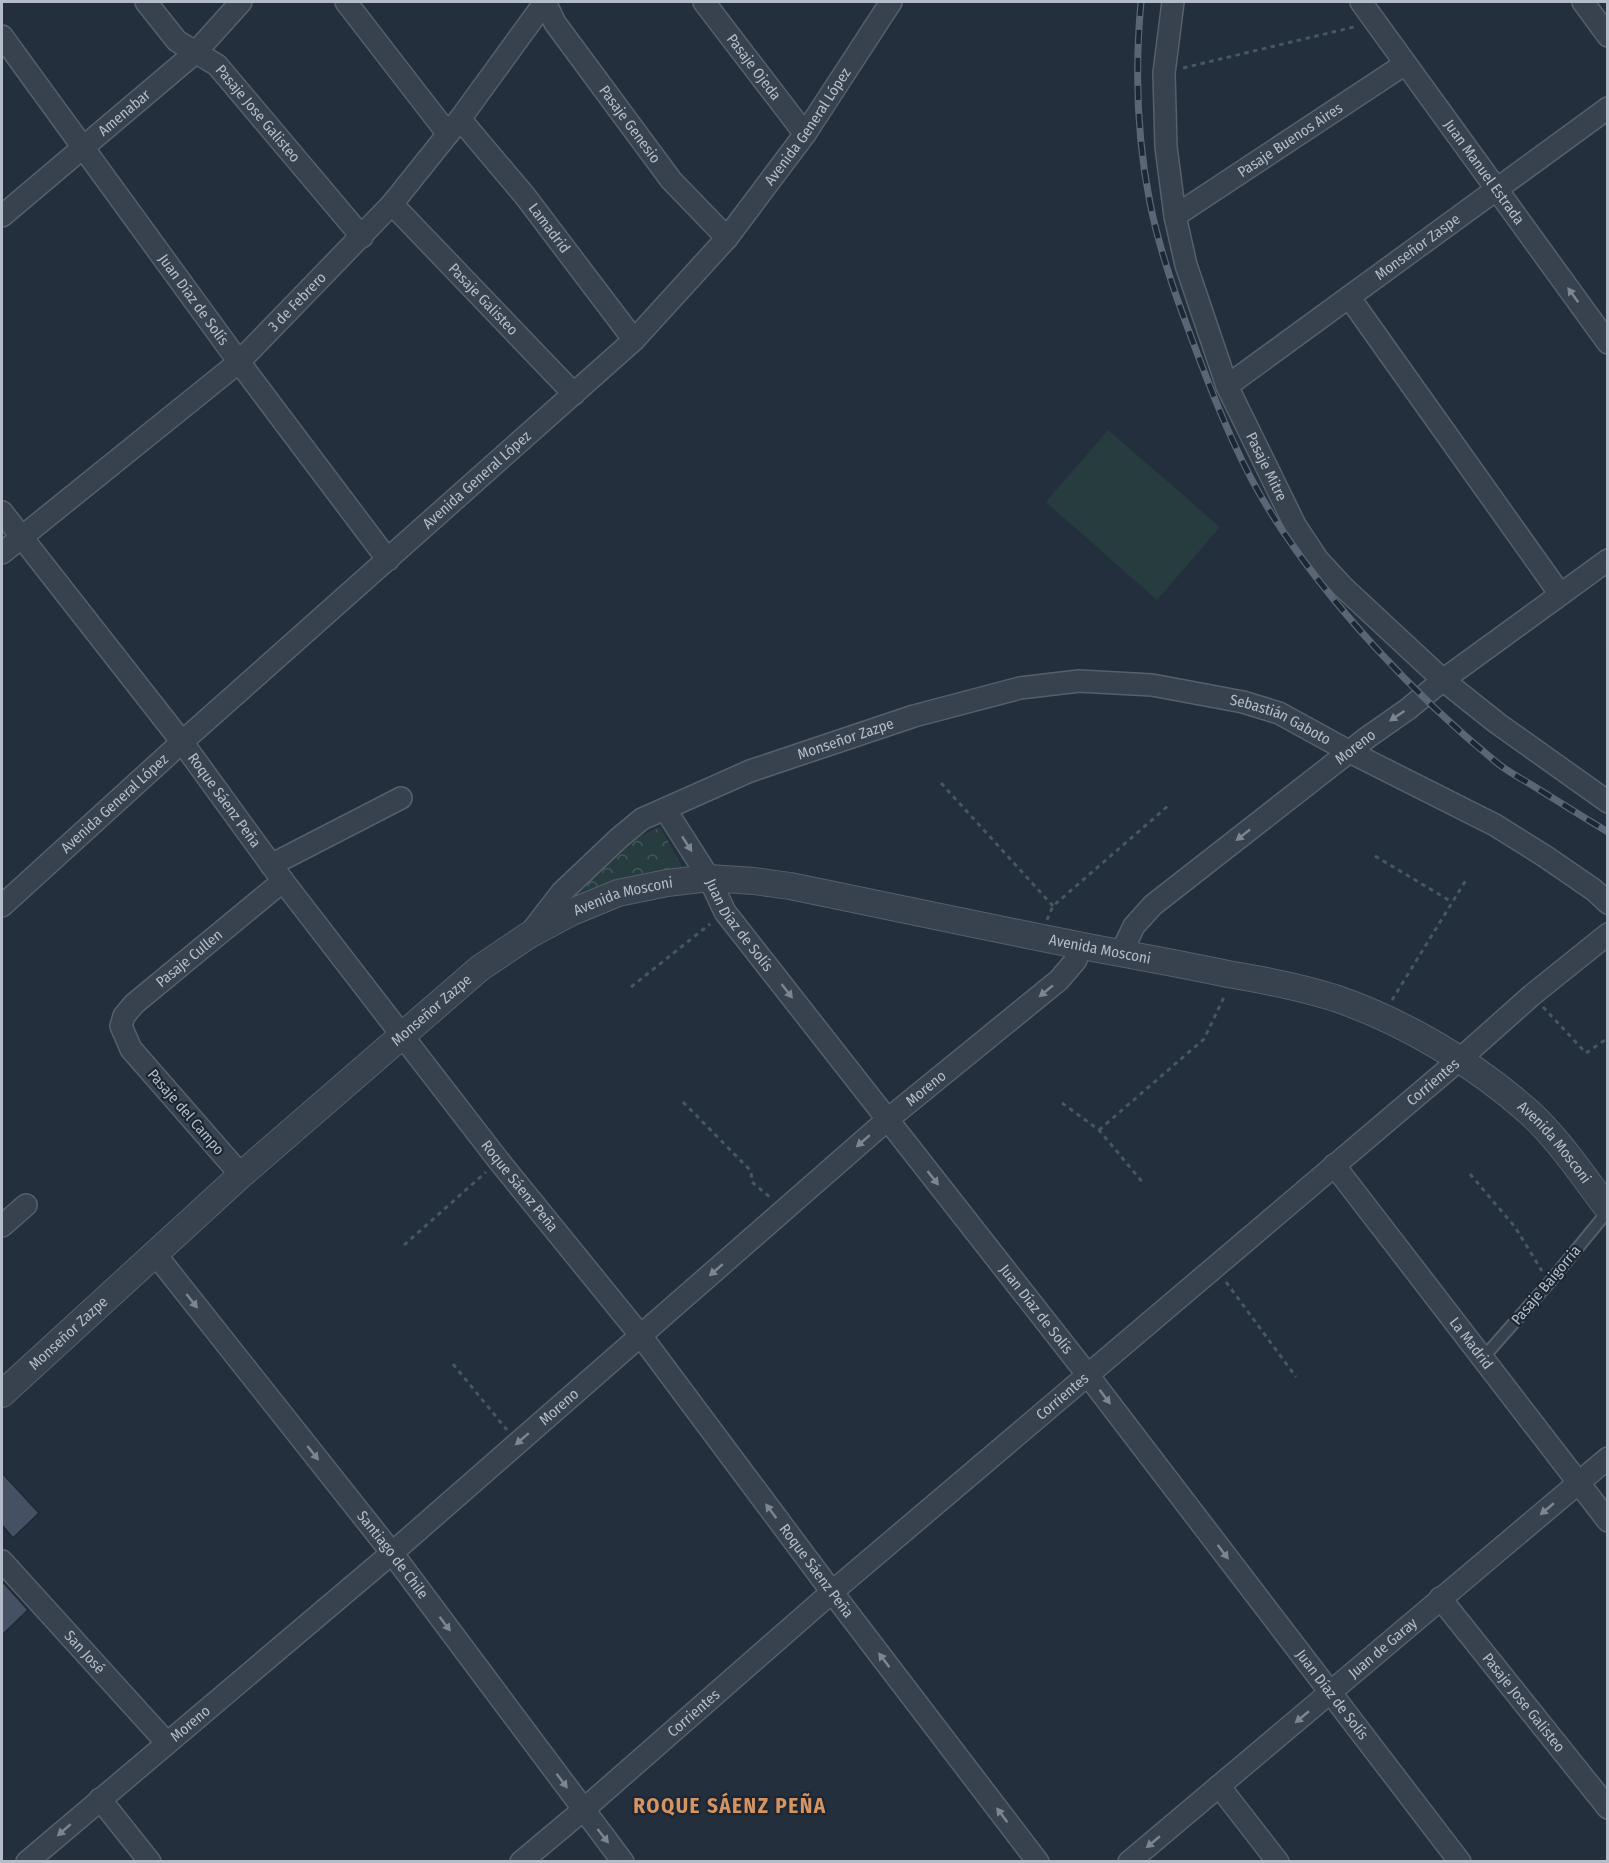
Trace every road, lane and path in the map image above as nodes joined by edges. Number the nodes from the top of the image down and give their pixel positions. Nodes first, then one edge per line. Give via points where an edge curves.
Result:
1 (147, 2) edge
2 (241, 2) edge
3 (346, 2) edge
4 (545, 2) edge
5 (704, 2) edge
6 (1173, 2) edge
7 (1361, 2) edge
8 (1583, 2) edge
9 (882, 6) edge
10 (1376, 22) junction
11 (2, 36) edge
12 (1608, 36) edge
13 (196, 52) junction
14 (1405, 64) junction
15 (1164, 73) junction
16 (1608, 108) edge
17 (454, 127) junction
18 (805, 134) junction
19 (84, 148) junction
20 (1496, 189) junction
21 (392, 204) junction
22 (2, 216) edge
23 (1175, 216) junction
24 (362, 237) junction
25 (727, 238) junction
26 (1349, 297) junction
27 (634, 340) junction
28 (1607, 342) edge
29 (239, 362) junction
30 (1227, 386) junction
31 (574, 394) junction
32 (2, 512) edge
33 (21, 537) junction
34 (2, 553) edge
35 (388, 560) junction
36 (1608, 560) edge
37 (1560, 594) junction
38 (1443, 680) junction
39 (914, 716) joint
40 (182, 742) junction
41 (1350, 752) junction
42 (941, 783) dead end
43 (401, 798) dead end
44 (1608, 802) edge
45 (1168, 806) dead end
46 (665, 809) junction
47 (1375, 855) dead end
48 (277, 873) junction
49 (709, 878) junction
50 (1466, 880) dead end
51 (1452, 902) junction
52 (1608, 903) edge
53 (2, 906) edge
54 (1053, 906) junction
55 (725, 912) junction
56 (1608, 934) edge
57 (529, 935) junction
58 (1039, 938) junction
59 (1080, 945) junction
60 (1121, 953) junction
61 (1235, 975) junction
62 (631, 987) dead end
63 (1532, 995) junction
64 (1381, 1017) junction
65 (402, 1035) junction
66 (1608, 1038) edge
67 (131, 1049) joint
68 (1459, 1060) junction
69 (682, 1102) dead end
70 (1062, 1103) dead end
71 (887, 1120) junction
72 (1099, 1130) junction
73 (499, 1161) junction
74 (1334, 1165) junction
75 (1470, 1174) dead end
76 (241, 1175) junction
77 (1144, 1184) dead end
78 (26, 1205) dead end
79 (784, 1210) junction
80 (1608, 1210) edge
81 (2, 1226) edge
82 (404, 1245) dead end
83 (156, 1255) junction
84 (1214, 1266) junction
85 (1549, 1283) junction
86 (641, 1336) junction
87 (1483, 1358) junction
88 (453, 1364) dead end
89 (1087, 1374) junction
90 (1296, 1377) dead end
91 (2, 1394) edge
92 (517, 1443) junction
93 (1608, 1458) edge
94 (1578, 1483) junction
95 (1608, 1521) edge
96 (392, 1553) junction
97 (2, 1561) edge
98 (832, 1592) junction
99 (1440, 1598) junction
100 (1331, 1692) junction
101 (167, 1743) junction
102 (1219, 1786) junction
103 (100, 1799) junction
104 (1608, 1808) edge
105 (583, 1810) junction
106 (27, 1862) edge
107 (150, 1862) edge
108 (521, 1862) edge
109 (623, 1862) edge
110 (1038, 1862) edge
111 (1129, 1862) edge
112 (1278, 1862) edge
113 (1460, 1862) edge

1 - 13 street, Pasaje Jose Galisteo via 177,41
2 - 13 street, Amenabar
3 - 17 street, Lamadrid
4 - 17 street, 3 de Febrero
4 - 25 street, Pasaje Genesio via 555,23 671,180
5 - 18 street, Pasaje Ojeda
6 - 15 street, Pasaje Mitre
7 - 10 street, Juan Manuel Estrada
8 - 12 street
9 - 18 street, Avenida General López
10 - 14 street, Juan Manuel Estrada
10 - 15 path
11 - 19 street, Juan Díaz de Solís
13 - 19 street, Amenabar
13 - 24 street, Pasaje Jose Galisteo via 217,65
14 - 20 street, Juan Manuel Estrada
14 - 23 street, Pasaje Buenos Aires
15 - 23 street, Pasaje Mitre via 1166,147
16 - 20 street, Monseñor Zaspe
17 - 21 street, 3 de Febrero
17 - 27 street, Lamadrid via 525,196
18 - 25 street, Avenida General López
19 - 22 street, Amenabar
19 - 29 street, Juan Díaz de Solís
20 - 26 street, Monseñor Zaspe
28 -> 20 street, Juan Manuel Estrada
21 - 24 street, 3 de Febrero
21 - 31 street, Pasaje Galisteo
23 - 30 street, Pasaje Mitre via 1186,265
24 - 29 street, 3 de Febrero
25 - 27 street, Avenida General López
26 - 30 street, Monseñor Zaspe
26 - 37 street
27 - 31 street, Avenida General López
29 - 33 street, 3 de Febrero
29 - 35 street, Juan Díaz de Solís
30 - 38 street, Pasaje Mitre via 1295,525 1318,560
31 - 35 street, Avenida General López
32 - 33 street, Roque Sáenz Peña
33 - 34 street, 3 de Febrero
33 - 40 street, Roque Sáenz Peña
35 - 40 street, Avenida General López
36 - 37 street, Moreno
37 - 38 street, Moreno
38 -> 41 street, Moreno
38 - 44 street, Pasaje Mitre
39 - 41 street, Sebastián Gaboto via 1020,688 1079,681 1152,685 1279,713
39 - 46 street, Monseñor Zazpe via 750,771
40 - 48 street, Roque Sáenz Peña
40 - 53 street, Avenida General López
41 - 52 street, Sebastián Gaboto via 1495,825
41 -> 60 street, Moreno via 1153,905 1134,926
42 - 54 path
43 - 48 street, Pasaje Cullen
45 - 54 path
46 -> 49 street, Juan Díaz de Solís
46 - 57 street, Monseñor Zazpe via 642,819 619,838 562,892
47 - 51 path
48 - 65 street, Roque Sáenz Peña
48 - 67 street, Pasaje Cullen via 124,1016 121,1026
49 - 55 street, Juan Díaz de Solís
49 - 57 street, Avenida Mosconi via 618,893
49 - 58 street, Avenida Mosconi via 790,886
50 - 51 path
51 - 64 path
54 - 58 path
55 - 62 path
55 -> 71 street, Juan Díaz de Solís
56 - 63 street, Corrientes
57 - 65 street, Monseñor Zazpe via 480,968
58 - 59 street, Avenida Mosconi
59 - 60 street, Avenida Mosconi
59 -> 71 street, Moreno via 1076,960 1059,980
60 - 61 street, Avenida Mosconi
61 - 64 street, Avenida Mosconi via 1335,998
61 - 72 path via 1204,1039
63 - 66 path via 1586,1053
63 - 68 street, Corrientes
64 - 68 street, Avenida Mosconi
65 - 73 street, Roque Sáenz Peña
65 - 76 street, Monseñor Zazpe
67 - 76 street, Pasaje del Campo
68 - 74 street, Corrientes
68 - 80 street, Avenida Mosconi via 1530,1114 1563,1148
69 - 79 path via 751,1171 752,1182
70 - 72 path
71 -> 79 street, Moreno
71 -> 89 street, Juan Díaz de Solís
72 - 77 path
73 - 82 path
73 - 86 street, Roque Sáenz Peña
74 - 84 street, Corrientes
74 - 87 street, La Madrid
75 - 85 path via 1515,1227
76 - 83 street, Monseñor Zazpe
78 - 81 street
79 -> 86 street, Moreno
80 - 85 lane, Pasaje Baigorria
83 - 91 street, Monseñor Zazpe
83 -> 96 street, Santiago de Chile
84 - 89 street, Corrientes
84 - 90 path
85 - 87 lane, Pasaje Baigorria
86 -> 92 street, Moreno
98 -> 86 street, Roque Sáenz Peña
87 - 94 street, La Madrid
88 - 92 path
89 - 98 street, Corrientes
89 -> 100 street, Juan Díaz de Solís
92 - 96 street, Moreno
93 - 94 street, Juan de Garay
94 - 95 street, La Madrid
94 -> 99 street, Juan de Garay
96 - 101 street, Moreno
96 -> 105 street, Santiago de Chile
97 - 101 street, San José
98 - 105 street, Corrientes
110 -> 98 street, Roque Sáenz Peña
99 - 100 street, Juan de Garay
99 - 104 street, Pasaje Jose Galisteo
100 -> 102 street, Juan de Garay
100 - 113 street, Juan Díaz de Solís
101 - 103 street, Moreno
102 -> 111 street, Juan de Garay
102 - 112 street
103 -> 106 street, Moreno
103 - 107 street
105 - 108 street, Corrientes
105 -> 109 street, Santiago de Chile

